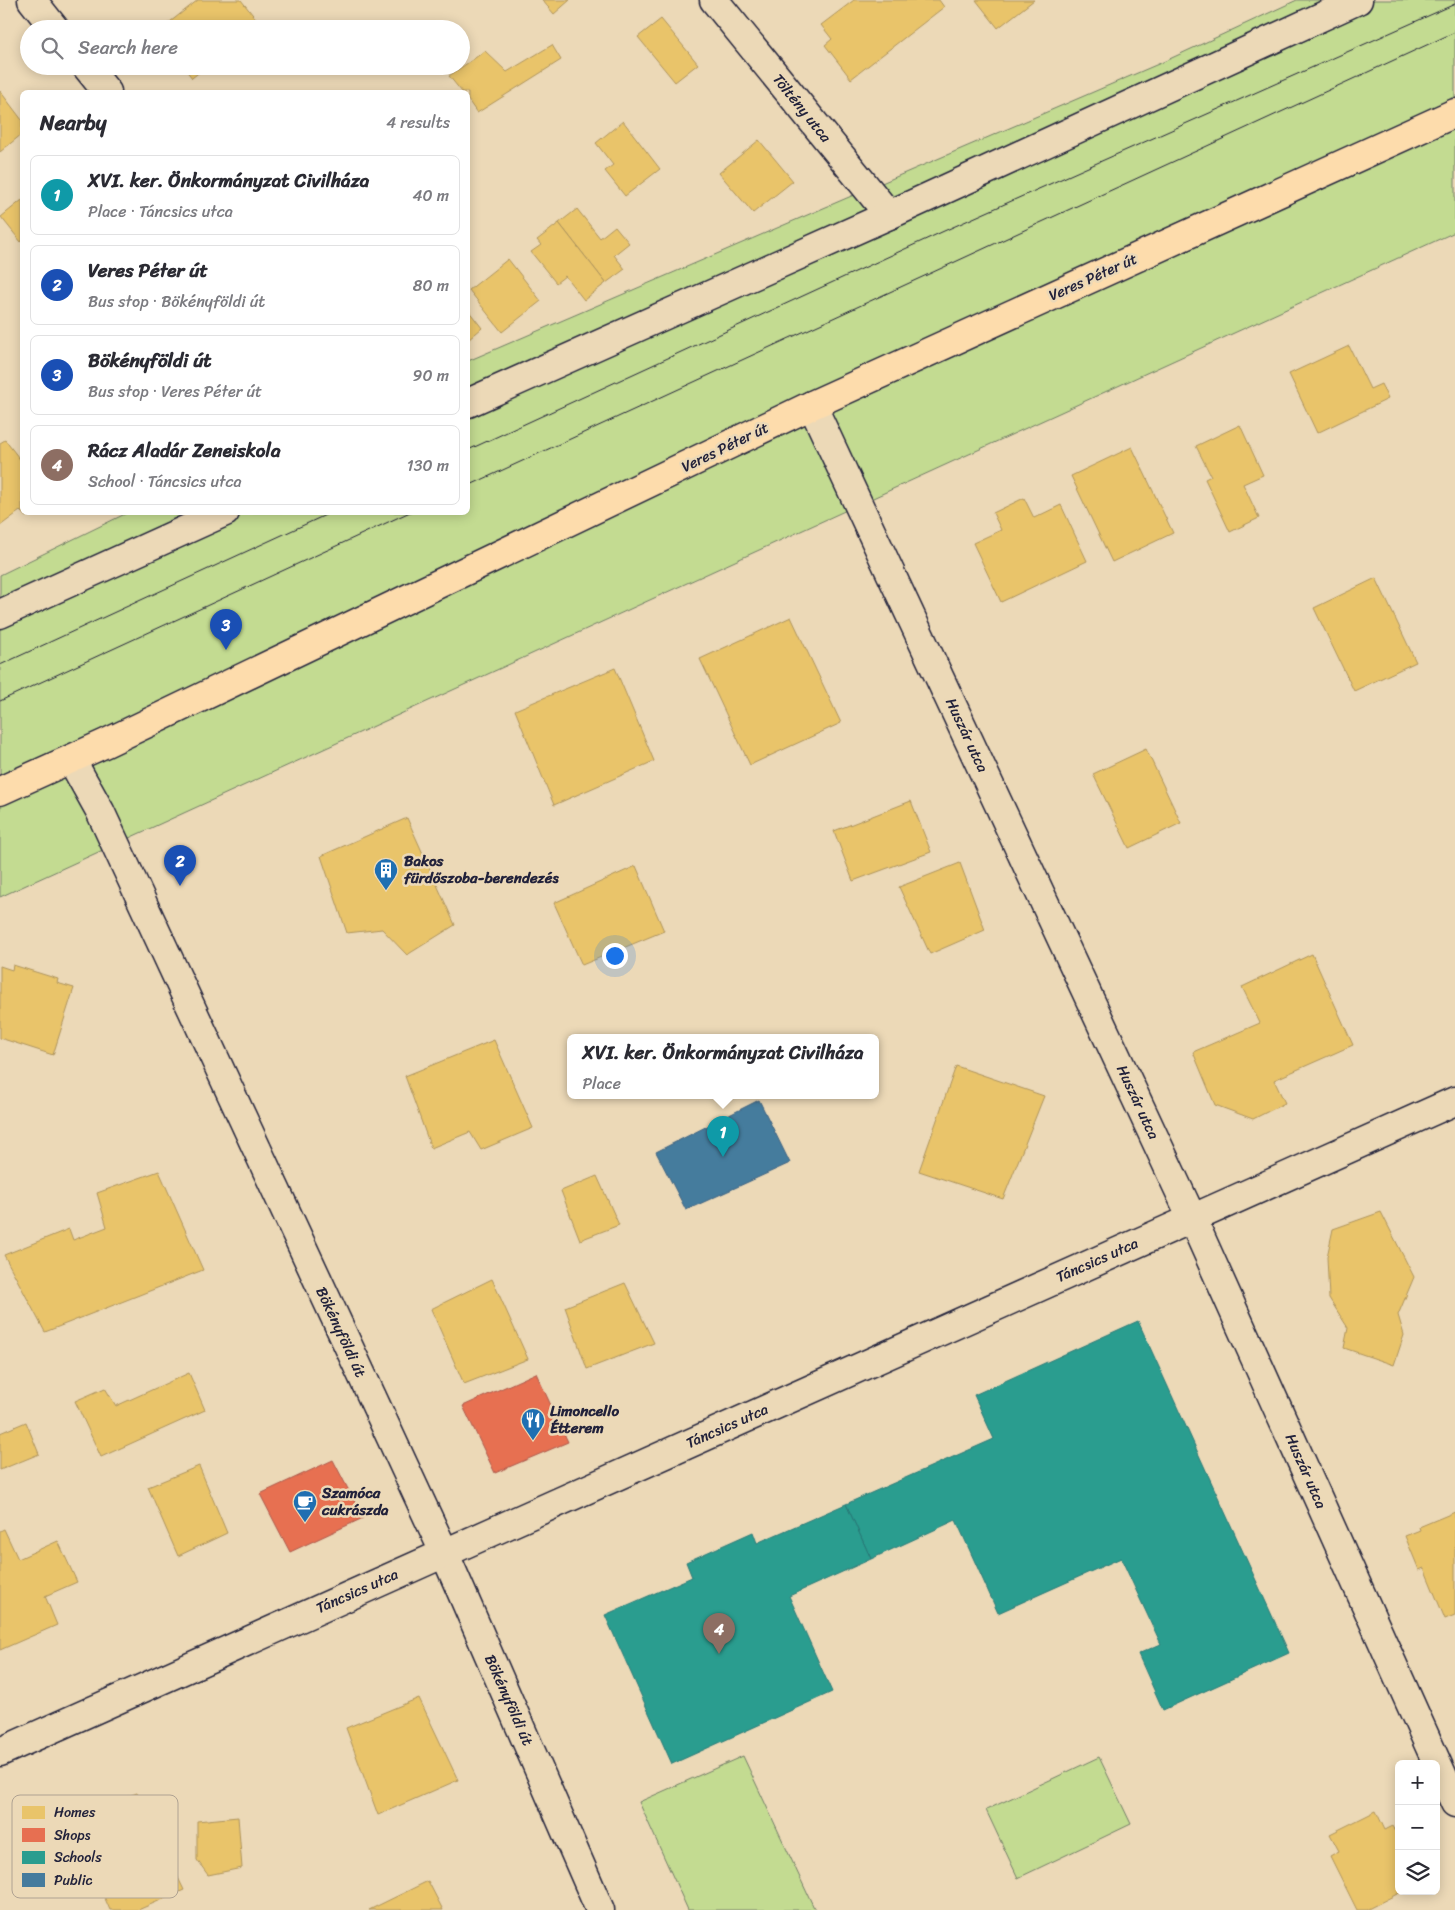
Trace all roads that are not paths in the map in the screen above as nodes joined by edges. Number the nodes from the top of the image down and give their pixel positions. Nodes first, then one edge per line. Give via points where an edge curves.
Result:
1 (32, 0) edge
2 (714, 0) edge
3 (1358, 0) edge
4 (48, 20) edge
5 (93, 75) edge
6 (105, 90) edge
7 (1455, 113) edge
8 (889, 215) junction
9 (470, 402) edge
10 (812, 405) junction
11 (218, 515) edge
12 (0, 614) edge
13 (71, 759) junction
14 (0, 791) edge
15 (1455, 1101) edge
16 (1192, 1218) junction
17 (444, 1552) junction
18 (0, 1752) edge
19 (1455, 1804) edge
20 (600, 1910) edge

1 - 4 street
2 - 8 street, Töltény utca
3 - 8 street
5 - 6 street
7 - 10 main road, Veres Péter út
8 - 9 street
10 - 13 main road, Veres Péter út
10 - 16 street, Huszár utca
11 - 12 street
13 - 14 main road, Veres Péter út
13 - 17 street, Bökényföldi út via 100,811
15 - 16 street, Táncsics utca
16 - 17 street, Táncsics utca
16 - 19 street, Huszár utca
17 - 18 street, Táncsics utca
17 - 20 street, Bökényföldi út

